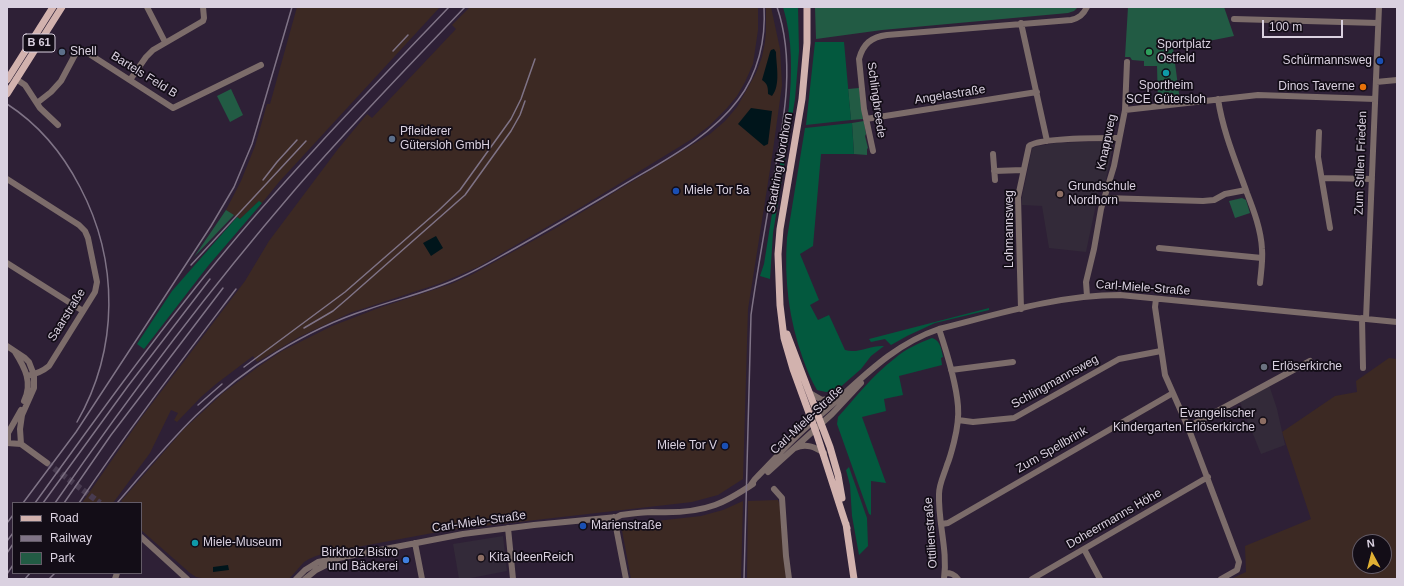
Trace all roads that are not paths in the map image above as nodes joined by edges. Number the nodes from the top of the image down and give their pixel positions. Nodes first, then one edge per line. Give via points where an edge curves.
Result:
1 (53, 7) edge
2 (62, 7) edge
3 (147, 7) edge
4 (203, 7) edge
5 (807, 7) edge
6 (1087, 7) edge
7 (1378, 7) edge
8 (1234, 19) dead end
9 (1021, 23) junction
10 (1378, 23) junction
11 (165, 42) junction
12 (1126, 62) dead end
13 (261, 65) dead end
14 (16, 79) junction
15 (7, 80) edge
16 (130, 80) junction
17 (1397, 80) edge
18 (1376, 82) junction
19 (1037, 92) junction
20 (7, 94) edge
21 (1218, 99) junction
22 (1375, 99) junction
23 (37, 103) junction
24 (1125, 110) junction
25 (866, 119) junction
26 (58, 125) dead end
27 (1319, 132) dead end
28 (1119, 138) junction
29 (1048, 141) junction
30 (873, 151) dead end
31 (993, 154) dead end
32 (994, 170) junction
33 (1023, 170) junction
34 (1322, 178) junction
35 (7, 179) edge
36 (1372, 179) junction
37 (995, 180) dead end
38 (1246, 190) junction
39 (1105, 198) junction
40 (1330, 228) dead end
41 (1159, 248) dead end
42 (1262, 258) junction
43 (7, 263) edge
44 (1260, 283) dead end
45 (1087, 296) junction
46 (1156, 299) junction
47 (1021, 309) junction
48 (83, 311) junction
49 (1364, 319) junction
50 (1397, 322) edge
51 (782, 323) junction
52 (939, 329) junction
53 (7, 346) edge
54 (1161, 351) junction
55 (1310, 360) dead end
56 (1013, 362) dead end
57 (876, 365) junction
58 (1363, 368) dead end
59 (951, 370) junction
60 (31, 375) junction
61 (810, 393) junction
62 (1173, 393) junction
63 (840, 397) junction
64 (958, 420) junction
65 (817, 423) junction
66 (1188, 427) junction
67 (8, 443) edge
68 (21, 444) junction
69 (789, 453) junction
70 (824, 453) junction
71 (47, 463) tunnel mouth
72 (1208, 477) junction
73 (750, 486) junction
74 (774, 488) dead end
75 (616, 517) junction
76 (942, 524) junction
77 (508, 528) junction
78 (847, 528) junction
79 (142, 538) edge
80 (415, 543) junction
81 (1084, 549) junction
82 (345, 557) junction
83 (945, 576) edge
84 (187, 579) edge
85 (296, 579) edge
86 (305, 579) edge
87 (422, 579) edge
88 (513, 579) edge
89 (626, 579) edge
90 (789, 579) edge
91 (854, 579) edge
92 (958, 579) edge
93 (1032, 579) edge
94 (1100, 579) edge
95 (1221, 579) edge

1 - 15 main road, B 61
2 - 14 main road, B 61
3 - 11 street
4 - 11 street via 203,21
5 - 51 main road, Stadtring Nordhorn via 804,77 778,254
6 - 9 street, Schlingbreede via 1078,18 1071,20
7 - 10 street, Zum Stillen Frieden
8 - 10 street
9 - 19 street
9 - 25 street, Schlingbreede via 873,38 864,46 859,60
10 - 18 street, Zum Stillen Frieden
11 - 16 street via 153,50
12 - 24 street, Knappweg
13 - 16 street, Bartels Feld B via 173,108
14 - 20 main road, B 61
14 - 23 street via 25,85
16 - 23 street, Bartels Feld B via 80,50 77,51 61,81
17 - 18 street
18 - 22 street, Zum Stillen Frieden
19 - 25 street, Angelastraße
19 - 29 street
21 - 22 street via 1258,95
21 - 24 street
21 - 38 street via 1220,118
22 - 36 street, Zum Stillen Frieden
23 - 26 street
24 - 28 street, Knappweg
25 - 30 street, Schlingbreede
27 - 34 street via 1318,157
28 - 29 street, Lohmannsweg
28 - 39 street, Knappweg
29 - 33 street, Lohmannsweg via 1032,143 1029,146
31 - 32 street
32 - 33 street
32 - 37 street
33 - 47 street, Lohmannsweg via 1018,197
34 - 36 street
34 - 40 street
35 - 48 street, Saarstraße via 85,231 97,287
36 - 49 street, Zum Stillen Frieden
38 - 39 street via 1203,201
38 - 42 street via 1256,217
39 - 45 street, Knappweg via 1086,282
41 - 42 street
42 - 44 street
43 - 48 street
45 - 46 street, Carl-Miele-Straße via 1120,295
45 - 47 street, Carl-Miele-Straße
46 - 49 street, Carl-Miele-Straße
46 - 54 street
47 - 52 street, Carl-Miele-Straße
48 - 60 street, Saarstraße via 49,366
49 - 50 street, Carl-Miele-Straße
49 - 58 street, Zum Stillen Frieden
51 - 61 main road, Stadtring Nordhorn
51 - 65 main road, Stadtring Nordhorn via 793,369
52 - 57 street, Carl-Miele-Straße via 906,343
52 - 59 street, Ottilienstraße
53 - 60 street via 15,351
54 - 62 street via 1165,375
54 - 64 street, Schlingmannsweg via 1118,359 1014,418 973,422
55 - 66 street
56 - 59 street
57 - 63 street, Carl-Miele-Straße
57 - 65 street, Carl-Miele-Straße via 850,396
59 - 64 street, Ottilienstraße via 957,394
60 - 67 street via 19,414 8,433
60 - 68 street via 34,388 22,415
61 - 63 street via 822,400
61 - 65 main road, Stadtring Nordhorn
62 - 66 street
62 - 76 street, Zum Spellbrink via 948,523
63 - 65 street, Carl-Miele-Straße
64 - 76 street, Ottilienstraße via 939,493
65 - 69 street, Carl-Miele-Straße
65 - 70 main road
65 - 73 street, Carl-Miele-Straße
65 - 78 main road via 830,446
66 - 72 street
67 - 68 street
68 - 71 street
69 - 70 street via 797,447 804,446 811,446
69 - 73 street, Carl-Miele-Straße
70 - 78 main road
72 - 81 street, Doheermanns Höhe
72 - 95 street via 1239,562 1237,570
73 - 75 street, Carl-Miele-Straße via 716,505 693,510
74 - 90 street via 782,498
75 - 77 street, Carl-Miele-Straße
75 - 89 street
76 - 83 street, Ottilienstraße
77 - 80 street, Carl-Miele-Straße
77 - 88 street
78 - 91 main road
79 - 84 street
80 - 82 street, Carl-Miele-Straße
80 - 87 street
81 - 93 street, Doheermanns Höhe
81 - 94 street
82 - 85 street, Carl-Miele-Straße via 318,562
82 - 86 street, Carl-Miele-Straße via 321,567
83 - 92 street via 951,573

